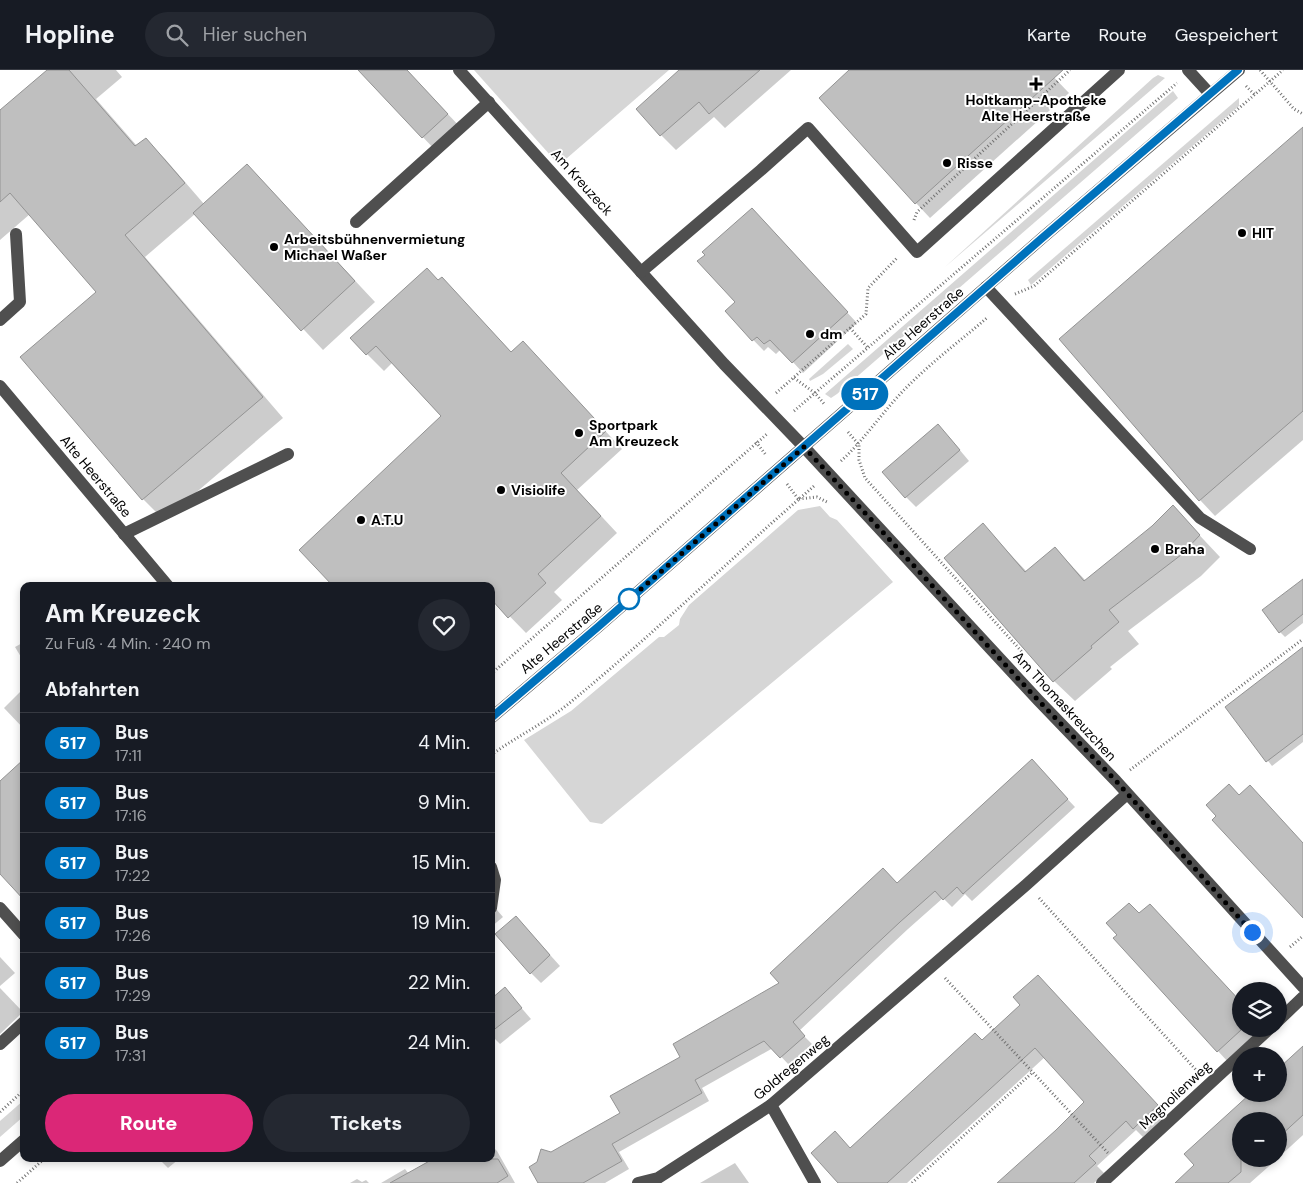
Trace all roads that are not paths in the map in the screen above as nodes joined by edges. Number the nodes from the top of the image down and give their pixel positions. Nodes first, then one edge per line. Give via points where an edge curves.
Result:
1 (459, 70) edge
2 (1119, 70) edge
3 (1238, 70) edge
4 (1189, 71) edge
5 (1210, 94) junction
6 (488, 102) junction
7 (356, 222) dead end
8 (16, 234) dead end
9 (641, 272) junction
10 (986, 287) junction
11 (0, 320) edge
12 (0, 386) edge
13 (804, 447) junction
14 (288, 454) dead end
15 (124, 534) junction
16 (1250, 549) dead end
17 (165, 582) edge
18 (495, 715) edge
19 (1127, 794) junction
20 (0, 908) edge
21 (20, 930) edge
22 (1303, 987) edge
23 (1303, 997) edge
24 (1287, 1012) edge
25 (20, 1026) edge
26 (1260, 1037) edge
27 (0, 1044) edge
28 (771, 1105) junction
29 (20, 1144) edge
30 (0, 1161) edge
31 (638, 1183) edge
32 (815, 1183) edge
33 (1102, 1183) edge

1 - 6 street, Am Kreuzeck
2 - 9 street via 917,252 808,128
3 - 5 street, Alte Heerstraße
4 - 5 street
5 - 10 street, Alte Heerstraße
6 - 7 street
6 - 9 street, Am Kreuzeck
8 - 11 street via 20,302
9 - 13 street, Am Kreuzeck
10 - 13 street, Alte Heerstraße
10 - 16 street via 1200,518
12 - 15 street, Alte Heerstraße
13 - 18 street, Alte Heerstraße
13 - 19 street, Am Thomaskreuzchen
14 - 15 street
15 - 17 street, Alte Heerstraße
19 - 22 street, Am Thomaskreuzchen
19 - 28 street, Goldregenweg
20 - 21 street
23 - 24 street
25 - 27 street
26 - 33 street, Magnolienweg
28 - 31 street, Goldregenweg via 658,1178
28 - 32 street
29 - 30 street

